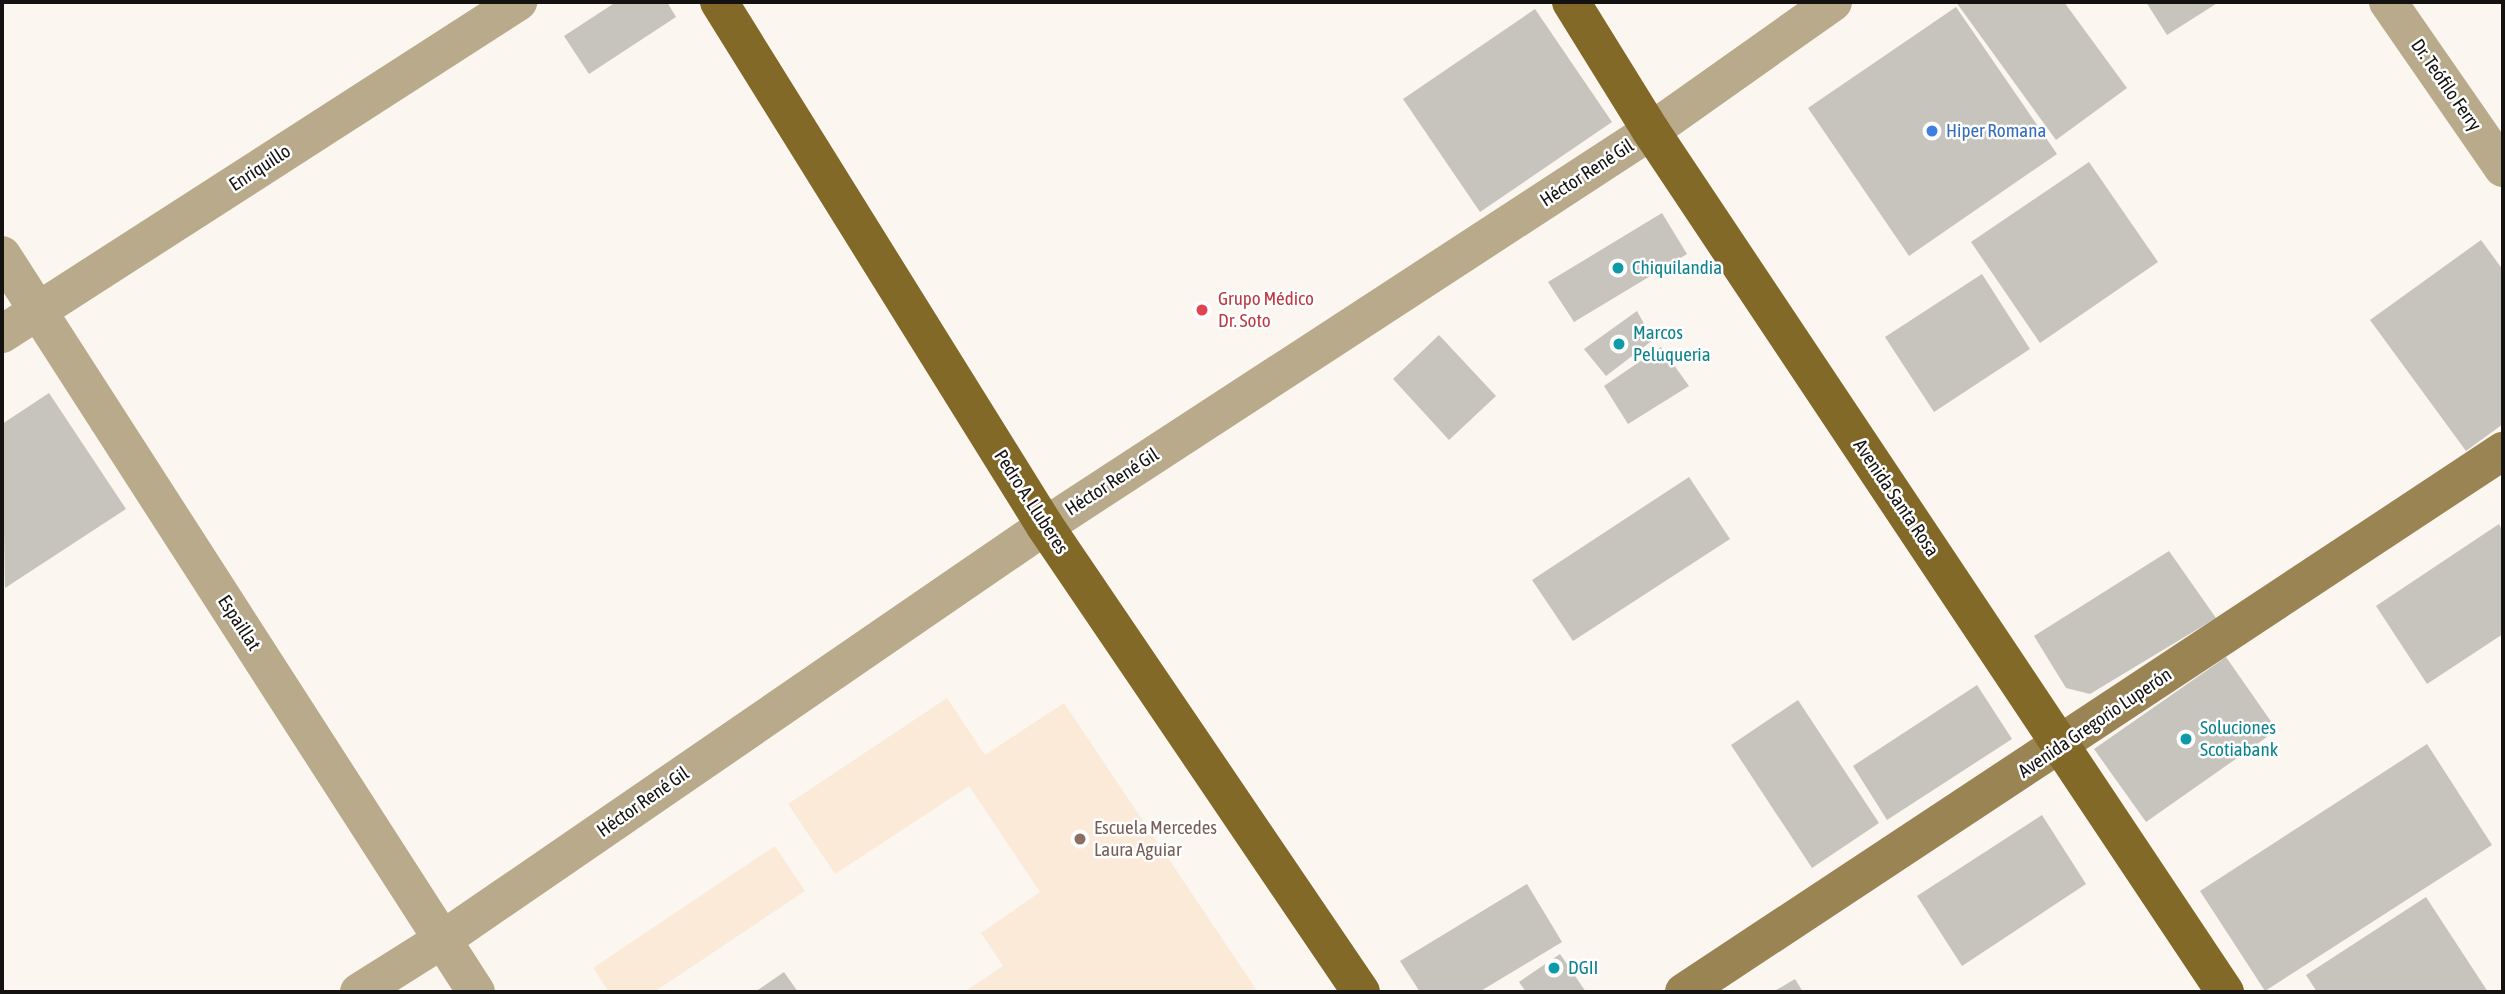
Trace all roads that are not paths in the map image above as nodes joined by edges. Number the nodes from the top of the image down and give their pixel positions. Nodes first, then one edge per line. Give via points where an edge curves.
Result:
1 (518, 2) edge
2 (719, 2) edge
3 (1571, 2) edge
4 (1833, 2) edge
5 (2388, 2) edge
6 (1651, 131) junction
7 (2503, 168) edge
8 (2, 255) edge
9 (39, 310) junction
10 (2, 334) edge
11 (2503, 451) edge
12 (1045, 526) junction
13 (2061, 746) junction
14 (442, 940) junction
15 (359, 992) edge
16 (476, 992) edge
17 (1361, 992) edge
18 (1684, 992) edge
19 (2225, 992) edge

1 - 9 street, Enriquillo
2 - 12 main road, Pedro A. Lluberes
3 - 6 main road, Avenida Santa Rosa
4 - 6 street, Héctor René Gil
5 - 7 street, Dr. Teófilo Ferry
6 - 12 street, Héctor René Gil
6 - 13 main road, Avenida Santa Rosa
8 - 9 street, Espaillat
9 - 10 street, Enriquillo
9 - 14 street, Espaillat
11 - 13 main road, Avenida Gregorio Luperón
12 - 14 street, Héctor René Gil
12 - 17 main road, Pedro A. Lluberes
13 - 18 main road, Avenida Gregorio Luperón
13 - 19 main road, Avenida Santa Rosa
14 - 15 street, Héctor René Gil
14 - 16 street, Espaillat

